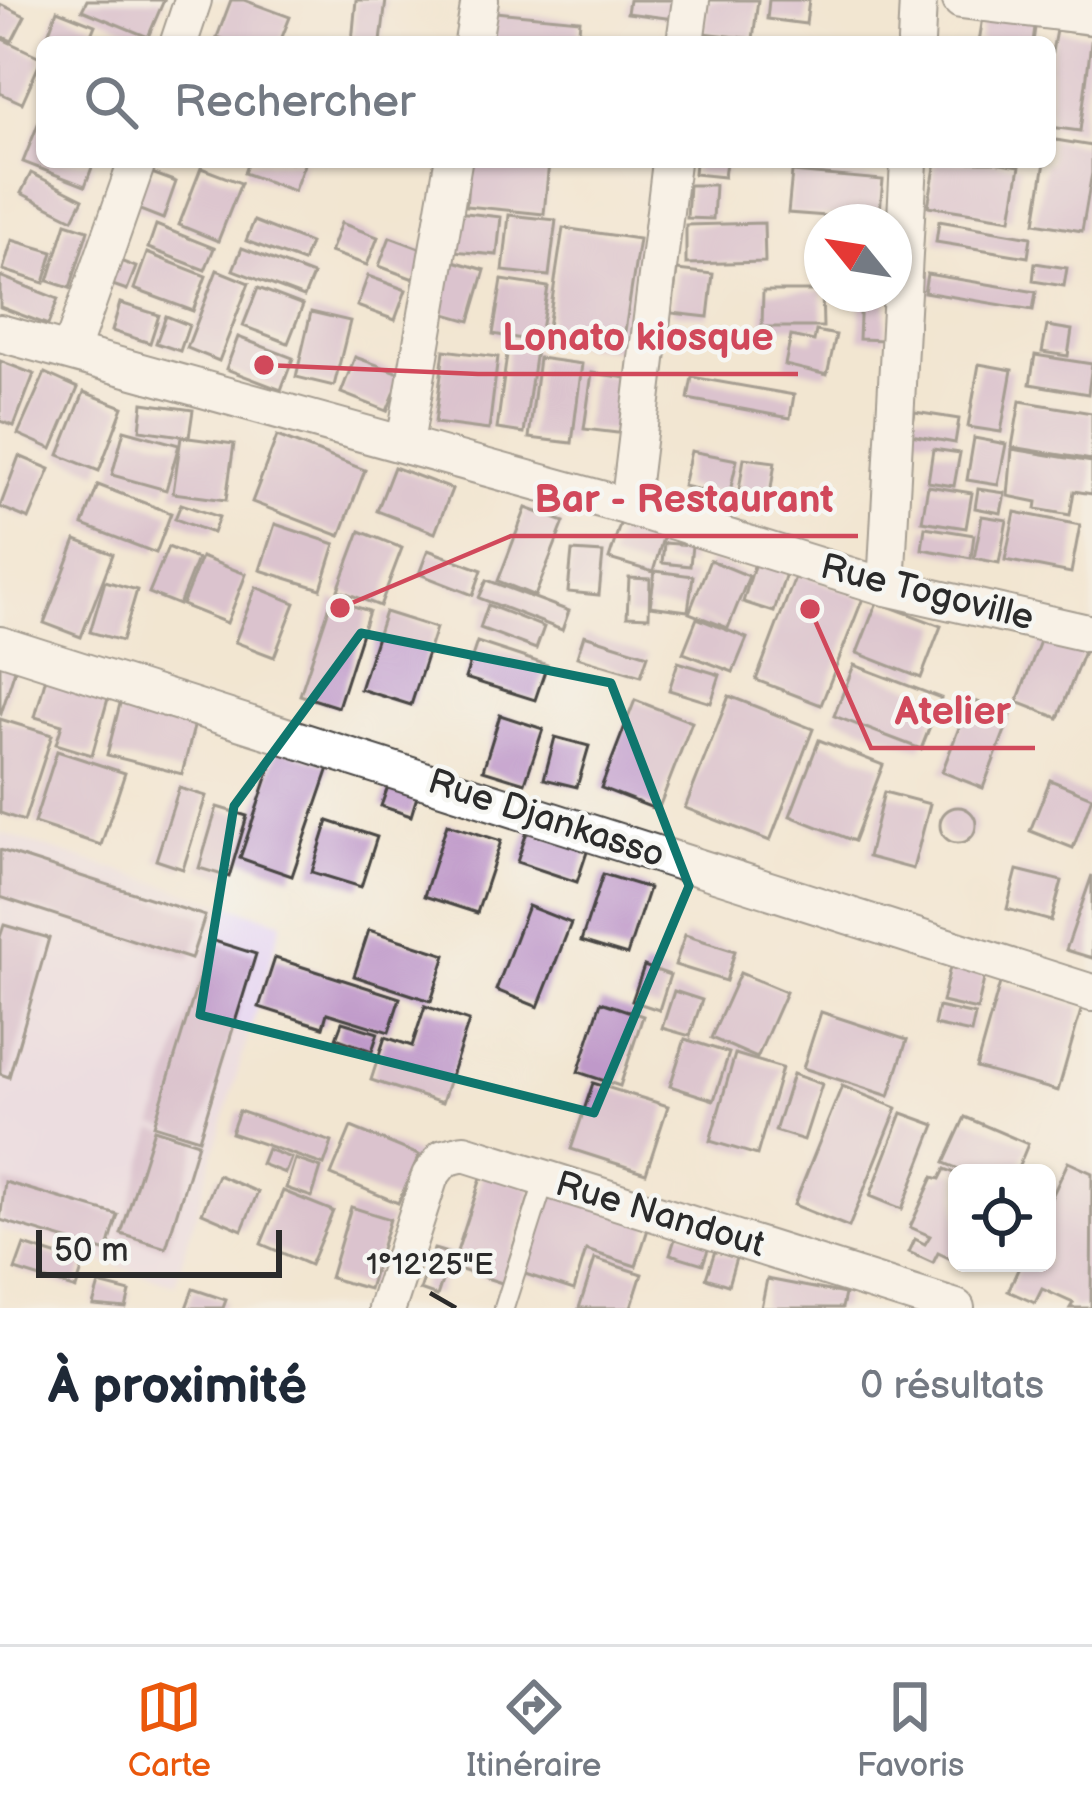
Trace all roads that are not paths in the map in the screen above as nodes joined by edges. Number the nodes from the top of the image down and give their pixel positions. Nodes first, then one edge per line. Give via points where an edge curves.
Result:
1 (193, 0) edge
2 (480, 0) edge
3 (691, 0) edge
4 (918, 0) edge
5 (961, 0) edge
6 (1092, 16) edge
7 (180, 36) edge
8 (474, 36) edge
9 (687, 36) edge
10 (916, 36) edge
11 (135, 168) edge
12 (452, 168) edge
13 (670, 168) edge
14 (909, 168) edge
15 (0, 333) edge
16 (71, 350) junction
17 (405, 443) junction
18 (629, 507) junction
19 (886, 586) junction
20 (1092, 634) edge
21 (0, 645) edge
22 (1092, 993) edge
23 (545, 1179) junction
24 (387, 1308) edge
25 (504, 1308) edge
26 (956, 1308) edge

1 - 7 street
2 - 8 street
3 - 9 street
4 - 10 street
5 - 6 street
11 - 16 street
12 - 17 street
13 - 18 street
14 - 19 street
15 - 16 street, Rue Togoville
16 - 17 street, Rue Togoville
17 - 18 street, Rue Togoville
18 - 19 street, Rue Togoville
19 - 20 street, Rue Togoville
21 - 22 street, Rue Djankasso
23 - 24 street, Rue Nandout via 464,1153 435,1166
23 - 25 lane
23 - 26 street, Rue Nandout

